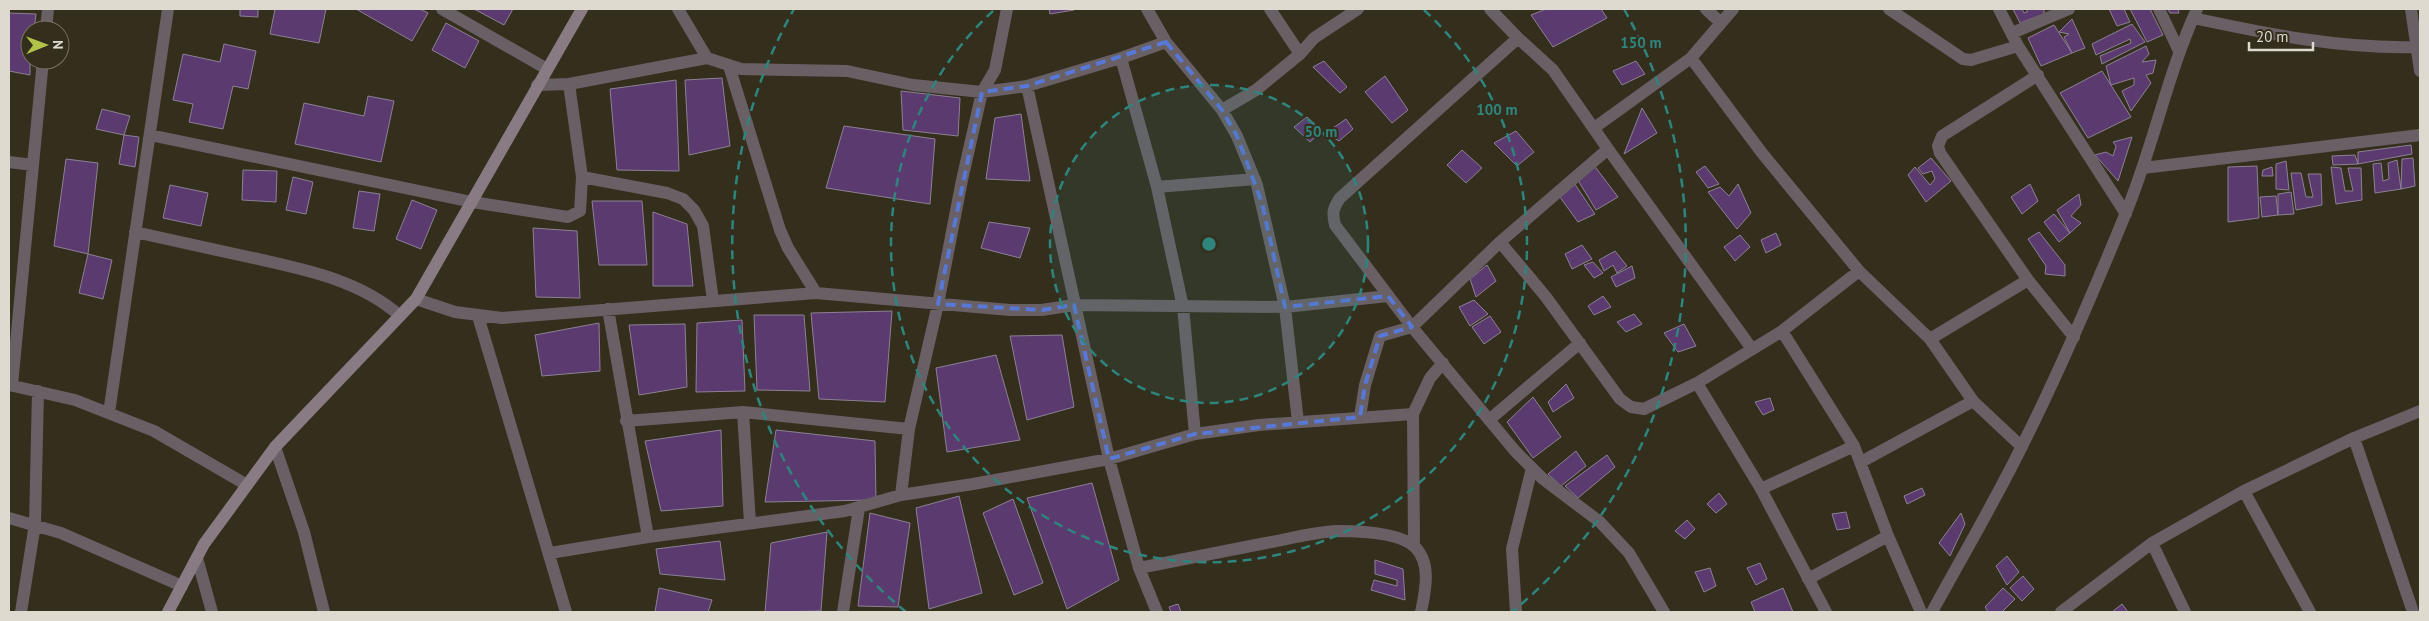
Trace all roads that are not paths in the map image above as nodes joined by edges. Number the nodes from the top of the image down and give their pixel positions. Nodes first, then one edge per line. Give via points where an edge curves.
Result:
1 (168, 9) edge
2 (442, 9) edge
3 (582, 9) edge
4 (678, 9) edge
5 (1006, 9) edge
6 (1148, 9) edge
7 (1270, 9) edge
8 (1358, 9) edge
9 (1490, 9) edge
10 (1706, 9) edge
11 (1733, 9) edge
12 (1889, 9) edge
13 (1999, 9) edge
14 (2069, 9) edge
15 (2159, 9) edge
16 (2411, 9) edge
17 (2195, 13) edge
18 (1720, 23) junction
19 (2012, 33) junction
20 (1518, 38) junction
21 (1166, 42) junction
22 (2018, 46) junction
23 (2417, 47) junction
24 (2180, 51) junction
25 (1300, 54) junction
26 (707, 58) junction
27 (1121, 58) junction
28 (1691, 58) junction
29 (729, 66) junction
30 (547, 69) junction
31 (42, 70) edge
32 (2420, 71) edge
33 (2038, 75) junction
34 (569, 84) junction
35 (537, 85) junction
36 (1027, 86) junction
37 (982, 92) junction
38 (1222, 110) junction
39 (1594, 128) junction
40 (150, 135) junction
41 (2420, 135) edge
42 (1608, 148) junction
43 (9, 162) edge
44 (33, 165) junction
45 (2143, 168) junction
46 (582, 177) junction
47 (1255, 179) junction
48 (1157, 186) junction
49 (472, 202) junction
50 (2126, 214) junction
51 (135, 232) junction
52 (1500, 242) junction
53 (1859, 271) junction
54 (2028, 280) junction
55 (816, 293) junction
56 (1388, 296) junction
57 (416, 299) junction
58 (713, 301) junction
59 (938, 304) junction
60 (1074, 306) junction
61 (1182, 307) junction
62 (1285, 307) junction
63 (608, 310) junction
64 (400, 316) junction
65 (478, 316) junction
66 (1412, 327) junction
67 (13, 329) edge
68 (1782, 331) junction
69 (2074, 337) junction
70 (1930, 339) junction
71 (1580, 343) junction
72 (1752, 349) junction
73 (1443, 363) junction
74 (1696, 383) junction
75 (11, 385) edge
76 (38, 391) junction
77 (1972, 401) junction
78 (2420, 411) edge
79 (743, 412) junction
80 (109, 414) junction
81 (1412, 414) junction
82 (1360, 417) junction
83 (1489, 420) junction
84 (626, 421) junction
85 (1298, 422) junction
86 (909, 429) junction
87 (1195, 434) junction
88 (2354, 438) junction
89 (1854, 446) junction
90 (275, 447) junction
91 (2022, 447) junction
92 (1110, 459) junction
93 (1861, 462) junction
94 (1532, 468) junction
95 (247, 485) junction
96 (1761, 489) junction
97 (2244, 491) junction
98 (901, 495) junction
99 (859, 508) junction
100 (9, 518) edge
101 (750, 523) junction
102 (35, 524) junction
103 (1888, 536) junction
104 (648, 537) junction
105 (2152, 543) junction
106 (1414, 546) junction
107 (550, 553) junction
108 (197, 558) junction
109 (1139, 568) junction
110 (1808, 579) junction
111 (182, 586) junction
112 (1152, 611) edge
113 (21, 612) edge
114 (168, 612) edge
115 (212, 612) edge
116 (324, 612) edge
117 (566, 612) edge
118 (843, 612) edge
119 (1421, 612) edge
120 (1516, 612) edge
121 (1664, 612) edge
122 (1826, 612) edge
123 (1921, 612) edge
124 (1932, 612) edge
125 (2061, 612) edge
126 (2185, 612) edge
127 (2310, 612) edge
128 (2414, 612) edge

1 - 40 street
2 - 30 street
3 - 30 street
4 - 26 street
5 - 37 street via 995,70
6 - 21 street
7 - 25 street
8 - 25 street via 1314,38
9 - 20 street
10 - 18 street
11 - 18 street
12 - 22 street via 1963,59 1971,60
13 - 19 street
14 - 19 street
15 - 24 street
16 - 23 street
17 - 23 street via 2279,37 2322,44
17 - 24 street
18 - 28 street
19 - 22 street
20 - 39 street via 1553,70
20 - 56 street via 1409,134 1334,206 1335,225
21 - 27 street
21 - 38 street
22 - 33 street
23 - 32 street
24 - 45 street
25 - 38 street via 1256,90
26 - 29 street
26 - 34 street
27 - 36 street
27 - 48 street
28 - 39 street
28 - 53 street via 1762,153
29 - 37 street via 758,70 847,71 913,86
29 - 55 street via 780,230
30 - 35 street
31 - 44 street
33 - 50 street
33 - 54 street via 1942,136 1938,146
34 - 35 street
34 - 46 street
35 - 49 street
36 - 37 street
36 - 60 street
37 - 59 street
38 - 47 street
39 - 42 street
40 - 49 street
40 - 51 street
41 - 45 street
42 - 52 street
42 - 72 street
43 - 44 street
44 - 67 street
45 - 50 street
46 - 49 street via 580,211 568,217
46 - 58 street via 684,199 703,226
47 - 48 street
47 - 62 street
48 - 61 street
49 - 57 street
50 - 69 street
51 - 64 street via 324,276 365,292
51 - 80 street
52 - 66 street
52 - 71 street
53 - 68 street
53 - 70 street
54 - 69 street
54 - 70 street
55 - 58 street
55 - 59 street
56 - 62 street
56 - 66 street
57 - 64 street
57 - 65 street
58 - 63 street
59 - 60 street via 1042,310
59 - 86 street
60 - 61 street
60 - 92 street
61 - 62 street
61 - 87 street
62 - 85 street
63 - 65 street via 502,318
63 - 84 street
64 - 90 street
65 - 107 street
66 - 73 street
66 - 82 street via 1380,336 1365,385
67 - 75 street
68 - 72 street
68 - 89 street
69 - 91 street
70 - 77 street
71 - 74 street via 1620,399 1631,407 1644,408
71 - 83 street
72 - 74 street
73 - 81 street via 1430,378
73 - 83 street
74 - 96 street
75 - 76 street
76 - 80 street via 75,400
76 - 102 street
77 - 91 street
77 - 93 street
78 - 88 street
79 - 84 street
79 - 86 street
79 - 101 street
80 - 95 street via 154,431
81 - 82 street
81 - 106 street
82 - 85 street
83 - 94 street
84 - 104 street
85 - 87 street
86 - 98 street
87 - 92 street
88 - 97 street
88 - 128 street
89 - 93 street
89 - 96 street
90 - 95 street
90 - 116 street via 304,532
91 - 124 street
92 - 98 street
92 - 109 street
93 - 103 street
94 - 120 street via 1512,550
94 - 121 street via 1600,522 1629,553
95 - 108 street
96 - 110 street
97 - 105 street
97 - 127 street
98 - 99 street via 876,500
99 - 101 street
99 - 118 street
100 - 102 street
101 - 104 street
102 - 111 street via 61,532
102 - 113 street
103 - 110 street
103 - 123 street
104 - 107 street
105 - 125 street
105 - 126 street
106 - 109 street via 1395,537 1336,531
106 - 119 street via 1422,557 1427,581
107 - 117 street
108 - 111 street
108 - 115 street
109 - 112 street
110 - 122 street
111 - 114 street

